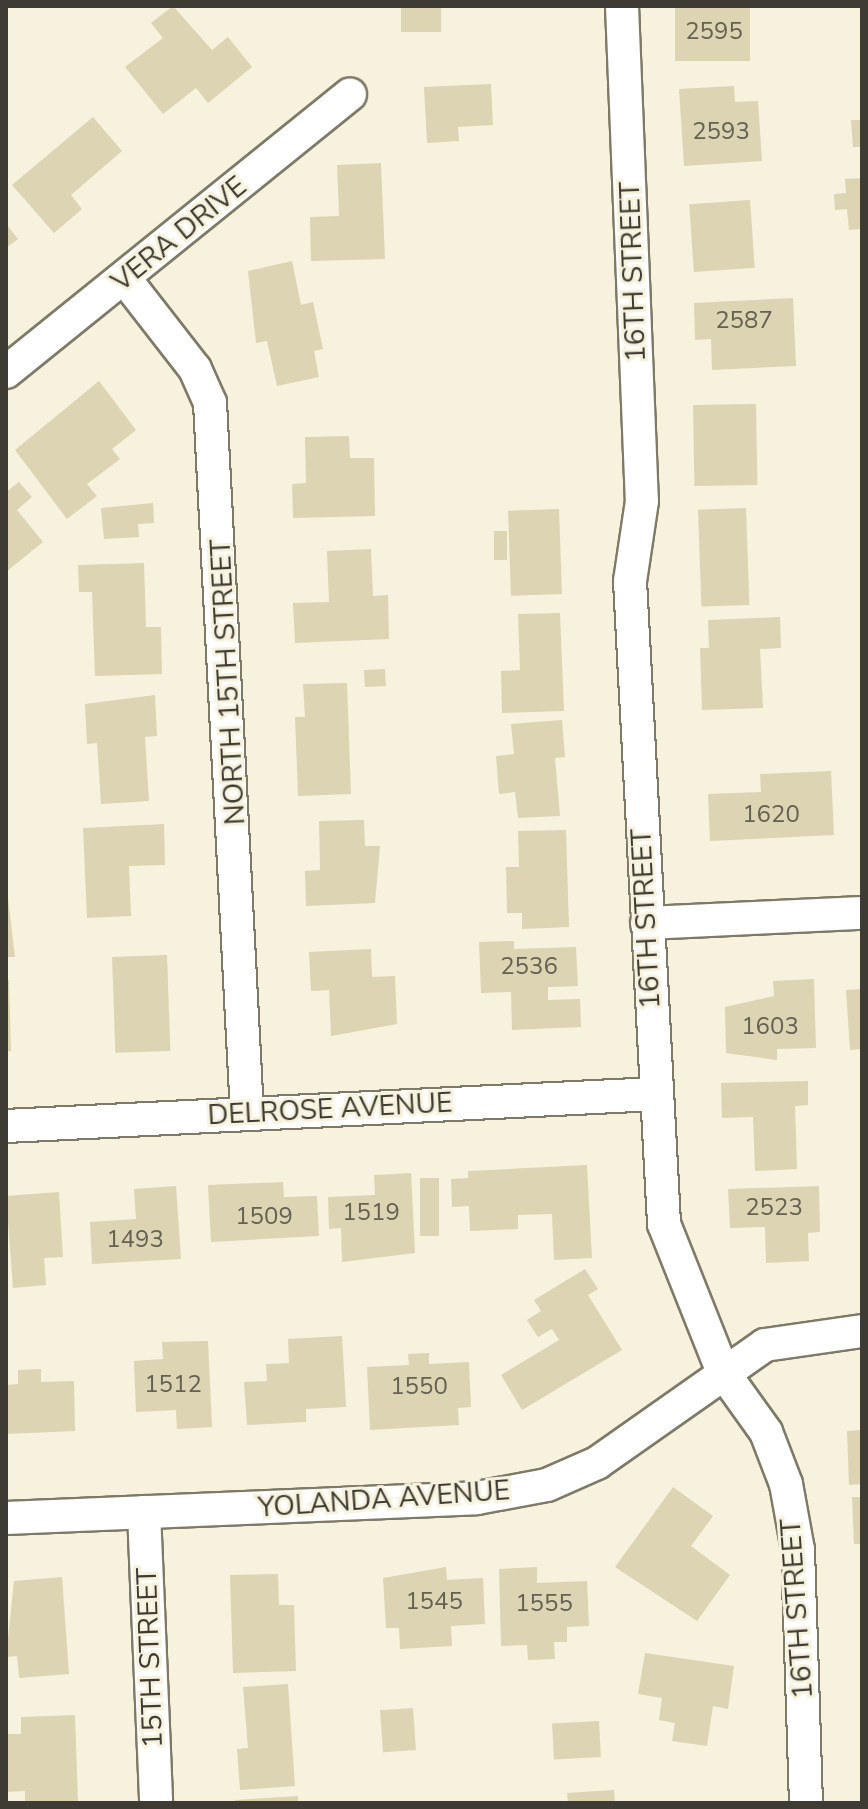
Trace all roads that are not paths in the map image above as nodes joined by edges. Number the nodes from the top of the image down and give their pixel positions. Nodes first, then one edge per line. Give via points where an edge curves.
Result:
1 (622, 6) edge
2 (350, 94) dead end
3 (125, 279) junction
4 (6, 372) edge
5 (862, 913) edge
6 (647, 923) junction
7 (655, 1094) junction
8 (247, 1113) junction
9 (6, 1126) edge
10 (862, 1331) edge
11 (723, 1372) junction
12 (144, 1512) junction
13 (6, 1518) edge
14 (156, 1803) edge
15 (806, 1803) edge

1 - 6 street, 16TH STREET via 642,501 630,581
2 - 3 street, VERA DRIVE
3 - 4 street, VERA DRIVE
3 - 8 street, NORTH 15TH STREET via 195,369 210,403
5 - 6 street
6 - 7 street, 16TH STREET
7 - 8 street, DELROSE AVENUE
7 - 11 street, 16TH STREET via 664,1224
8 - 9 street, DELROSE AVENUE
10 - 11 street, YOLANDA AVENUE via 765,1345
11 - 12 street, YOLANDA AVENUE via 597,1463 547,1485 477,1498
11 - 15 street, 16TH STREET via 766,1432 786,1484 798,1550
12 - 13 street, YOLANDA AVENUE
12 - 14 street, 15TH STREET

